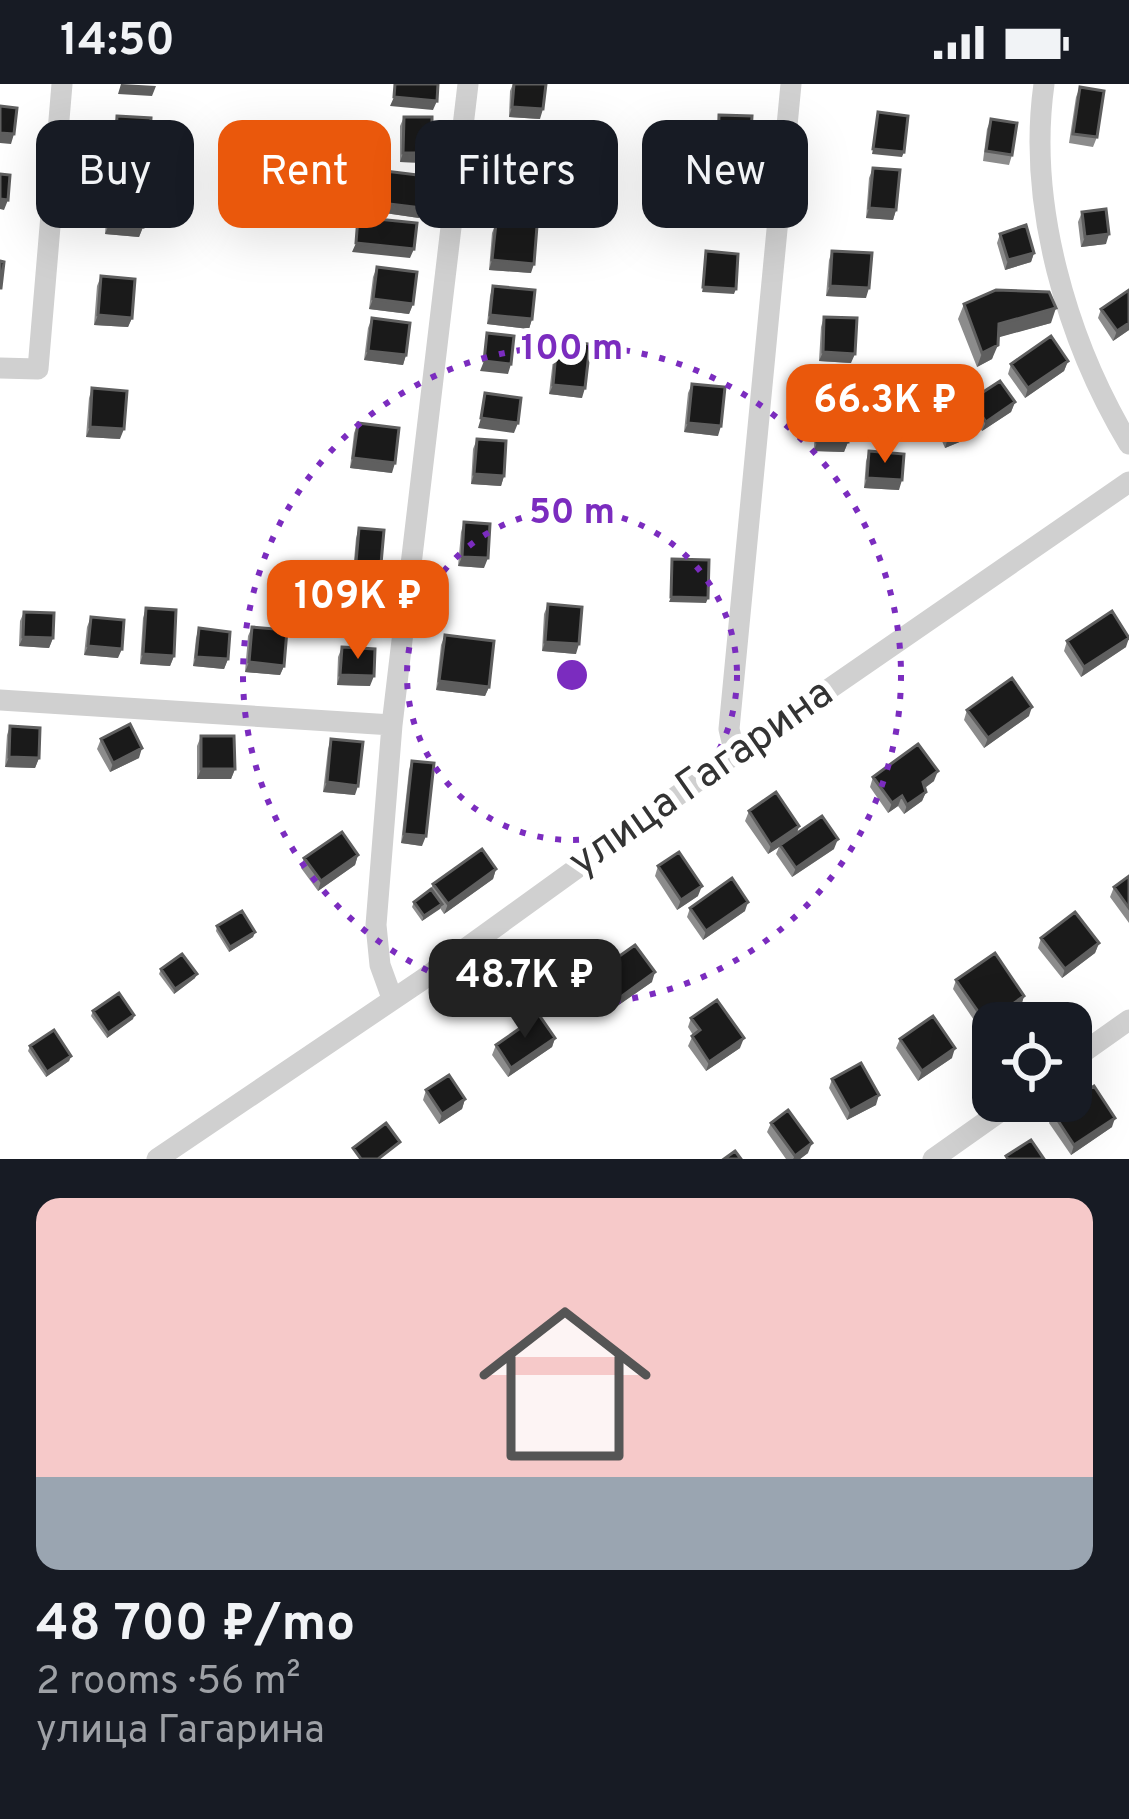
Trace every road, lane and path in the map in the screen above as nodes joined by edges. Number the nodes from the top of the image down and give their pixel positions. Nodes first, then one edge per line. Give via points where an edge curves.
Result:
1 (62, 84) edge
2 (468, 84) edge
3 (791, 84) edge
4 (1044, 84) edge
5 (0, 368) edge
6 (1129, 443) edge
7 (1129, 482) edge
8 (0, 700) edge
9 (392, 725) junction
10 (735, 754) junction
11 (392, 998) junction
12 (1129, 1020) edge
13 (1092, 1046) edge
14 (985, 1122) edge
15 (157, 1159) edge
16 (933, 1159) edge

1 - 5 street via 38,369
2 - 9 street
3 - 10 street via 729,729
4 - 6 street via 1046,232 1088,357
7 - 10 street, улица Гагарина
8 - 9 street
9 - 11 street via 376,925
10 - 11 street, улица Гагарина
11 - 15 street, улица Гагарина
12 - 13 street
14 - 16 street

